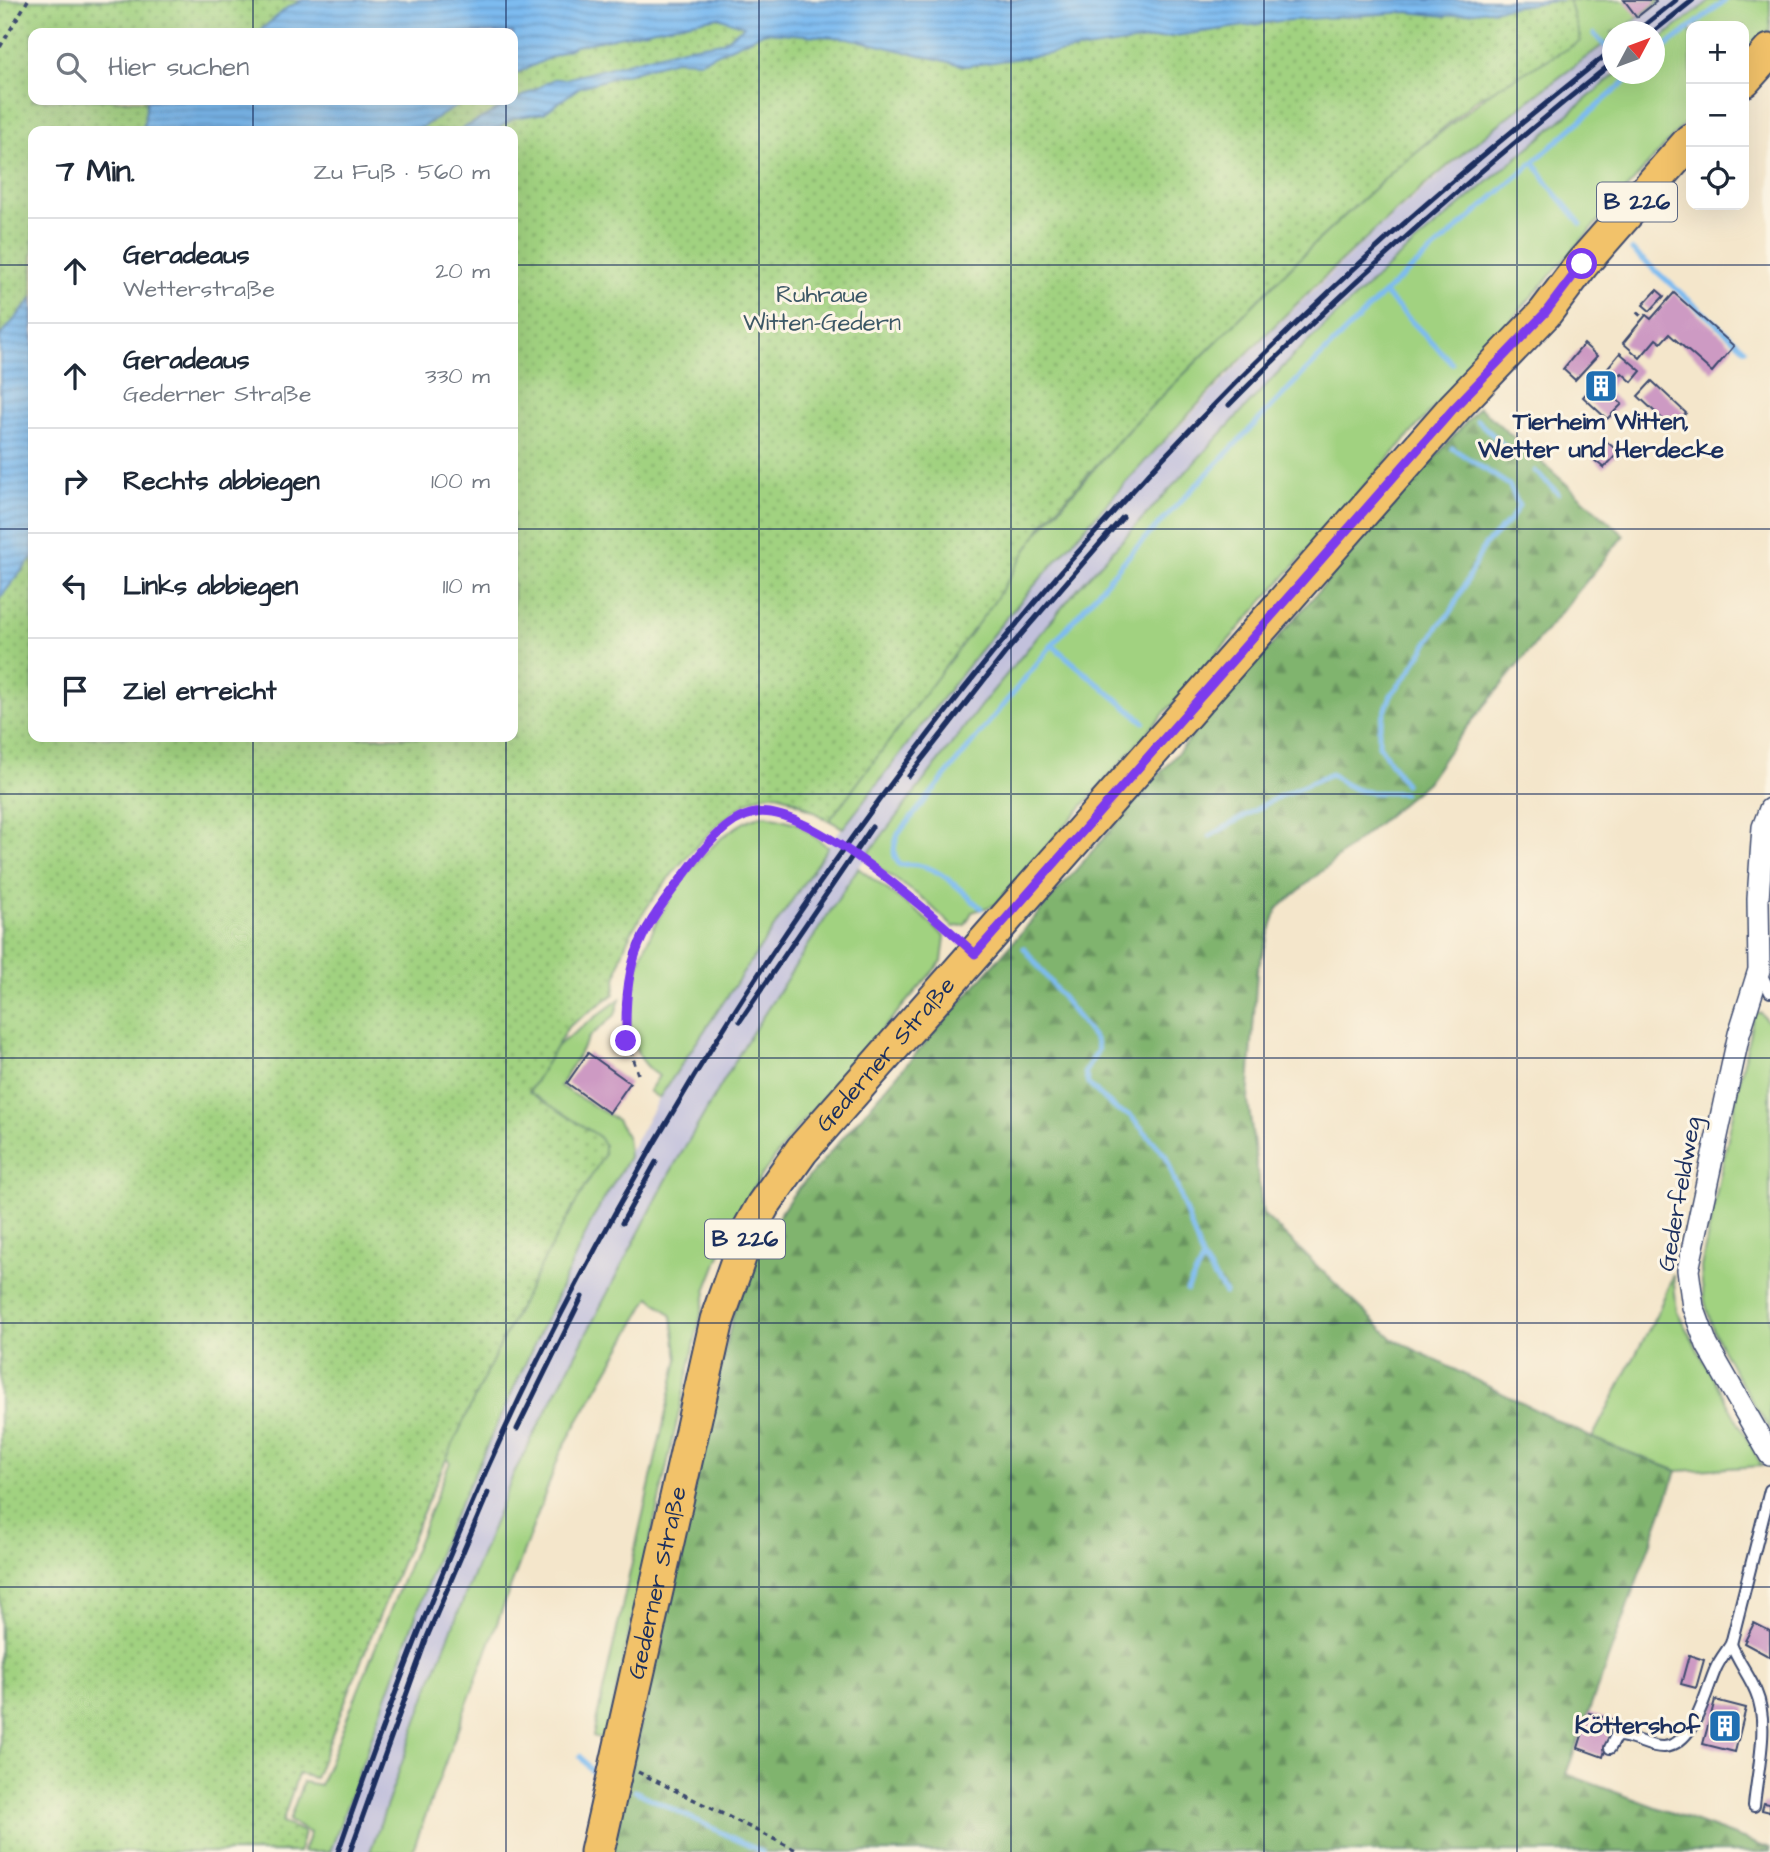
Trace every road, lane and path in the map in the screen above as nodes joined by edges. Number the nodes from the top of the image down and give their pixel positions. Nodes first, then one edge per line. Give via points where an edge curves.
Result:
1 (28, 0) edge
2 (0, 47) edge
3 (1770, 51) edge
4 (1749, 74) edge
5 (1686, 146) edge
6 (1637, 312) dead end
7 (1643, 318) dead end
8 (1770, 809) edge
9 (975, 954) junction
10 (1759, 970) junction
11 (1770, 992) edge
12 (638, 1074) dead end
13 (1770, 1455) edge
14 (1770, 1490) edge
15 (1731, 1644) junction
16 (1610, 1748) dead end
17 (630, 1769) dead end
18 (1754, 1806) dead end
19 (597, 1852) edge
20 (800, 1852) edge

1 - 2 path
3 - 4 main road
5 - 9 main road, Gederner Straße / B 226 via 1545,313 1455,407
6 - 7 path
8 - 10 street, Gederfeldweg via 1763,827 1758,899
9 - 12 path via 889,881 797,820 776,813 739,818 686,873 637,944 626,993 626,1041
9 - 19 main road, Gederner Straße / B 226 via 802,1150 763,1205 736,1260 717,1320
10 - 11 lane, Gederfeldweg
10 - 13 street, Gederfeldweg via 1739,1034 1688,1270 1693,1307 1707,1345
14 - 15 lane
15 - 16 lane via 1690,1730 1678,1742 1661,1747 1626,1735 1616,1736
15 - 18 lane via 1757,1694 1762,1724
17 - 20 path

